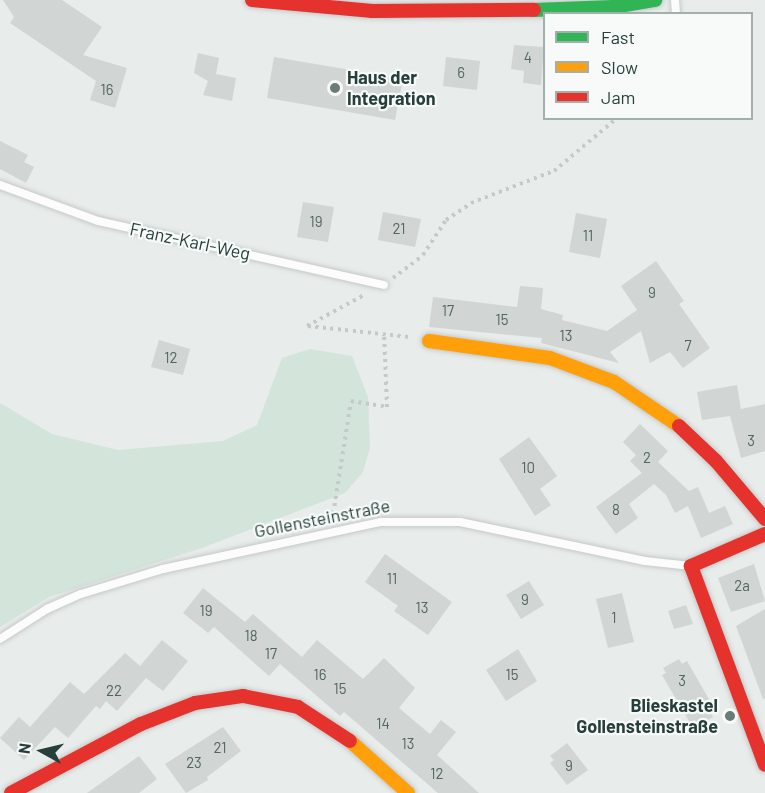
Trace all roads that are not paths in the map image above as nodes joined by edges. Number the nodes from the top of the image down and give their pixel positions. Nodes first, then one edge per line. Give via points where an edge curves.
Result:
1 (252, 0) edge
2 (655, 0) edge
3 (0, 185) edge
4 (384, 285) road end
5 (429, 341) road end
6 (765, 519) edge
7 (765, 534) edge
8 (691, 566) junction
9 (0, 639) edge
10 (765, 765) edge
11 (11, 793) edge
12 (408, 793) edge

1 - 2 street via 372,11 467,13 613,7
3 - 4 lane, Franz-Karl-Weg via 98,221
5 - 6 street via 550,358 614,382 679,426 716,461
7 - 8 street, Gollensteinstraße
8 - 9 lane, Gollensteinstraße via 645,561 460,522 381,522 163,569 81,594 47,609
8 - 10 street
11 - 12 street via 141,724 195,702 243,696 298,707 362,748

